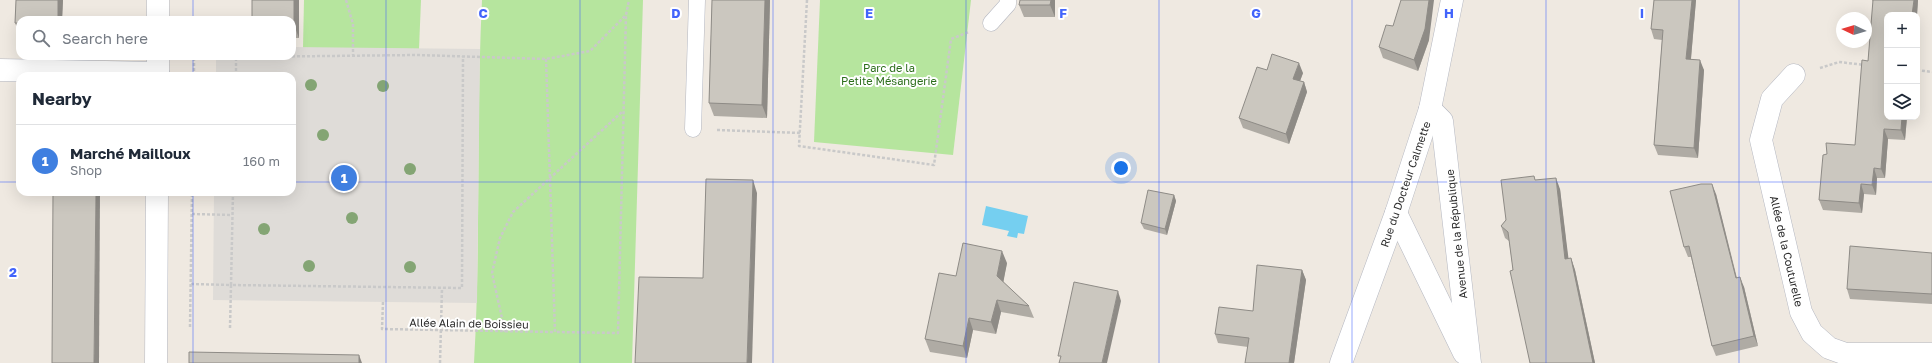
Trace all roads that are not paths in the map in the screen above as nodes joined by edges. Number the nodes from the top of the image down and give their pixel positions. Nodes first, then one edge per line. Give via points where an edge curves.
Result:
1 (158, 0) edge
2 (697, 0) edge
3 (1008, 0) edge
4 (1452, 0) edge
5 (158, 16) edge
6 (991, 23) road end
7 (158, 68) edge
8 (0, 70) edge
9 (1794, 76) road end
10 (1430, 109) junction
11 (693, 129) road end
12 (157, 196) edge
13 (1396, 213) junction
14 (1932, 354) edge
15 (156, 363) edge
16 (1341, 363) edge
17 (1469, 363) edge

1 - 5 street
2 - 11 lane
3 - 6 lane via 1008,4
4 - 10 street, Rue du Docteur Calmette
7 - 8 street
9 - 14 street, Allée de la Couturelle via 1772,99 1761,140 1801,312 1812,333 1829,348 1846,354
10 - 13 street, Rue du Docteur Calmette
10 - 17 street, Avenue de la République via 1442,121
12 - 15 street
13 - 16 street, Rue du Docteur Calmette
13 - 17 street, Avenue de la République

